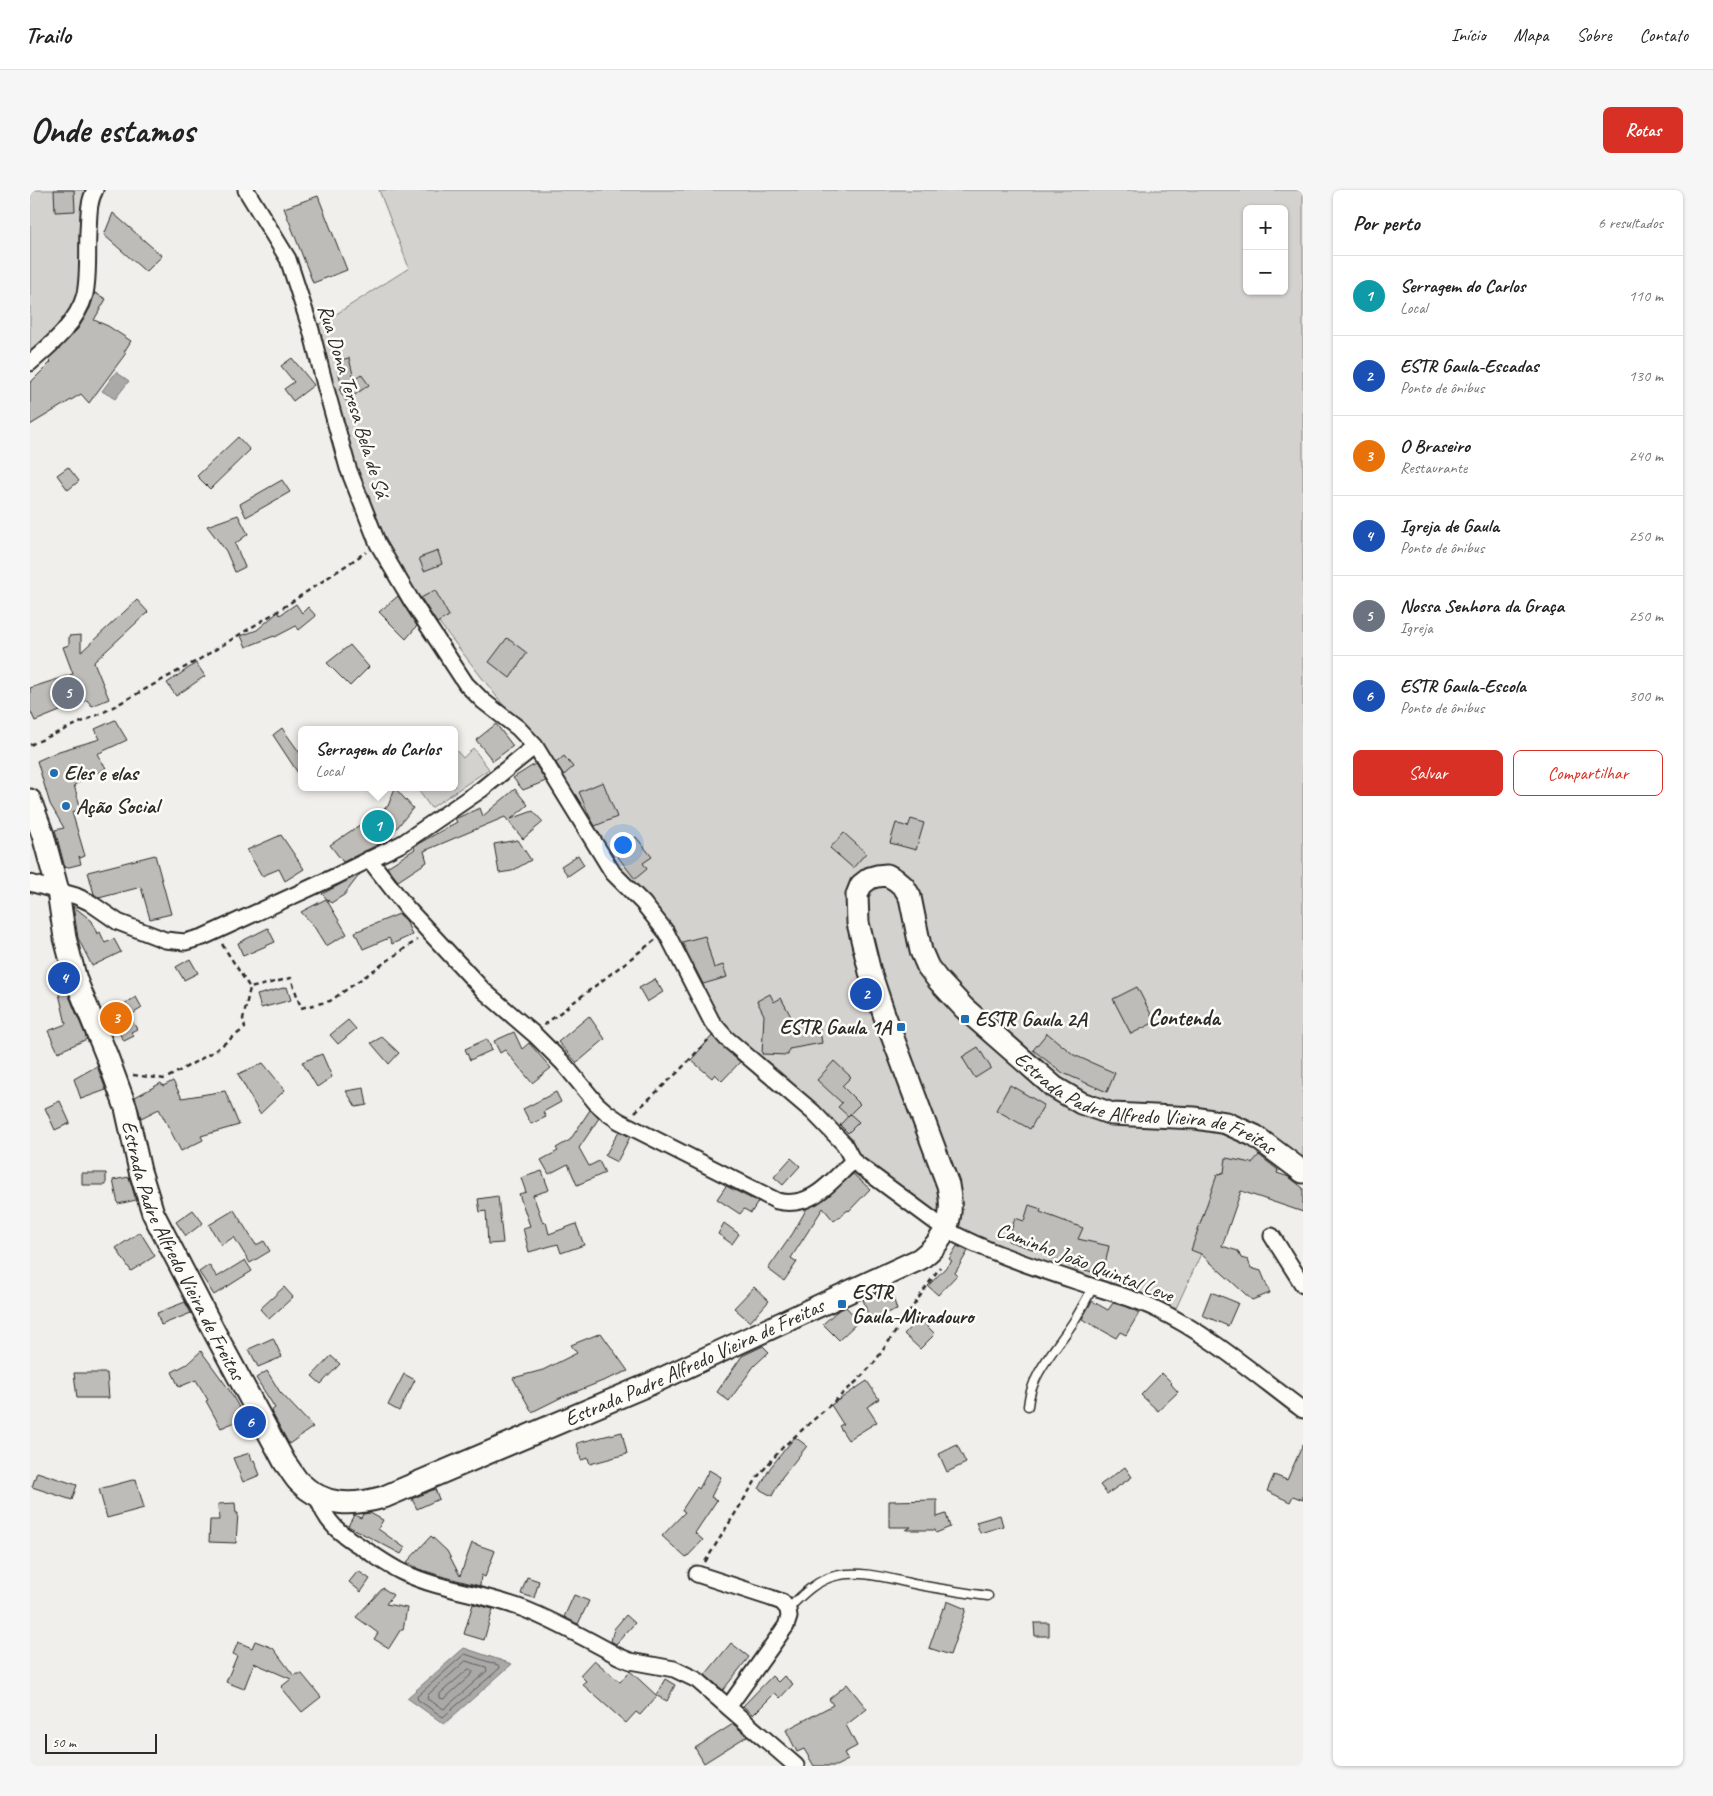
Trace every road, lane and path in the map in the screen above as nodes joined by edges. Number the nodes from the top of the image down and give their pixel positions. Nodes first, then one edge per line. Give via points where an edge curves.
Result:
1 (95, 190) edge
2 (246, 190) edge
3 (30, 363) edge
4 (378, 544) junction
5 (30, 745) edge
6 (535, 746) junction
7 (30, 800) edge
8 (369, 859) junction
9 (30, 883) edge
10 (58, 891) junction
11 (429, 931) junction
12 (666, 932) junction
13 (214, 933) junction
14 (250, 988) junction
15 (718, 1029) junction
16 (533, 1033) junction
17 (129, 1074) dead end
18 (623, 1123) junction
19 (853, 1161) junction
20 (1303, 1172) edge
21 (945, 1230) junction
22 (1272, 1236) dead end
23 (944, 1261) dead end
24 (1303, 1285) edge
25 (1093, 1287) junction
26 (1028, 1406) dead end
27 (1303, 1410) edge
28 (317, 1495) junction
29 (698, 1574) joint
30 (988, 1596) dead end
31 (788, 1609) junction
32 (729, 1706) junction
33 (796, 1766) edge

1 - 3 street via 90,210 86,281 78,311 56,341
2 - 4 street, Rua Dona Teresa Bela de Sá via 288,259 311,330 348,468
4 - 5 path via 200,659 104,712
4 - 6 street, Rua Dona Teresa Bela de Sá via 466,684
6 - 8 street via 482,789 428,826 403,843
6 - 12 street, Rua Dona Teresa Bela de Sá via 613,873
7 - 10 main road, Estrada Padre Alfredo Vieira de Freitas
8 - 11 street
8 - 13 street
9 - 10 street
10 - 13 street via 89,902 118,922 165,940 185,942
10 - 28 main road, Estrada Padre Alfredo Vieira de Freitas via 76,980 126,1108 153,1213 286,1463 299,1482
11 - 14 path via 330,1001 300,1008 291,978
11 - 16 street via 484,991
12 - 15 street, Rua Dona Teresa Bela de Sá
12 - 16 path
13 - 14 path
14 - 17 path via 243,1020 245,1028 213,1052 165,1079
15 - 18 path
15 - 19 street, Rua Dona Teresa Bela de Sá via 813,1112 844,1144
16 - 18 street via 596,1102
18 - 19 street via 777,1201 789,1203 802,1202 815,1195
19 - 21 street, Rua Dona Teresa Bela de Sá
20 - 21 main road, Estrada Padre Alfredo Vieira de Freitas via 1256,1136 1226,1123 1195,1118 1112,1114 1081,1103 1054,1088 964,1008 938,980 921,951 910,897 904,886 887,876 877,876 861,885 858,923 884,1014 948,1185 952,1202
21 - 25 street, Caminho João Quintal Leve
21 - 28 main road, Estrada Padre Alfredo Vieira de Freitas via 937,1245 920,1258 650,1384 384,1497 347,1504
22 - 24 street
23 - 29 path via 858,1382 783,1447 759,1474
25 - 26 lane via 1035,1379
25 - 27 street, Caminho João Quintal Leve via 1172,1317 1223,1350
28 - 32 street via 324,1515 336,1530 401,1572 529,1611 624,1658 674,1669 698,1680
29 - 31 street via 782,1602
30 - 31 lane via 862,1574 836,1575 820,1581
31 - 32 street via 786,1626
32 - 33 street

